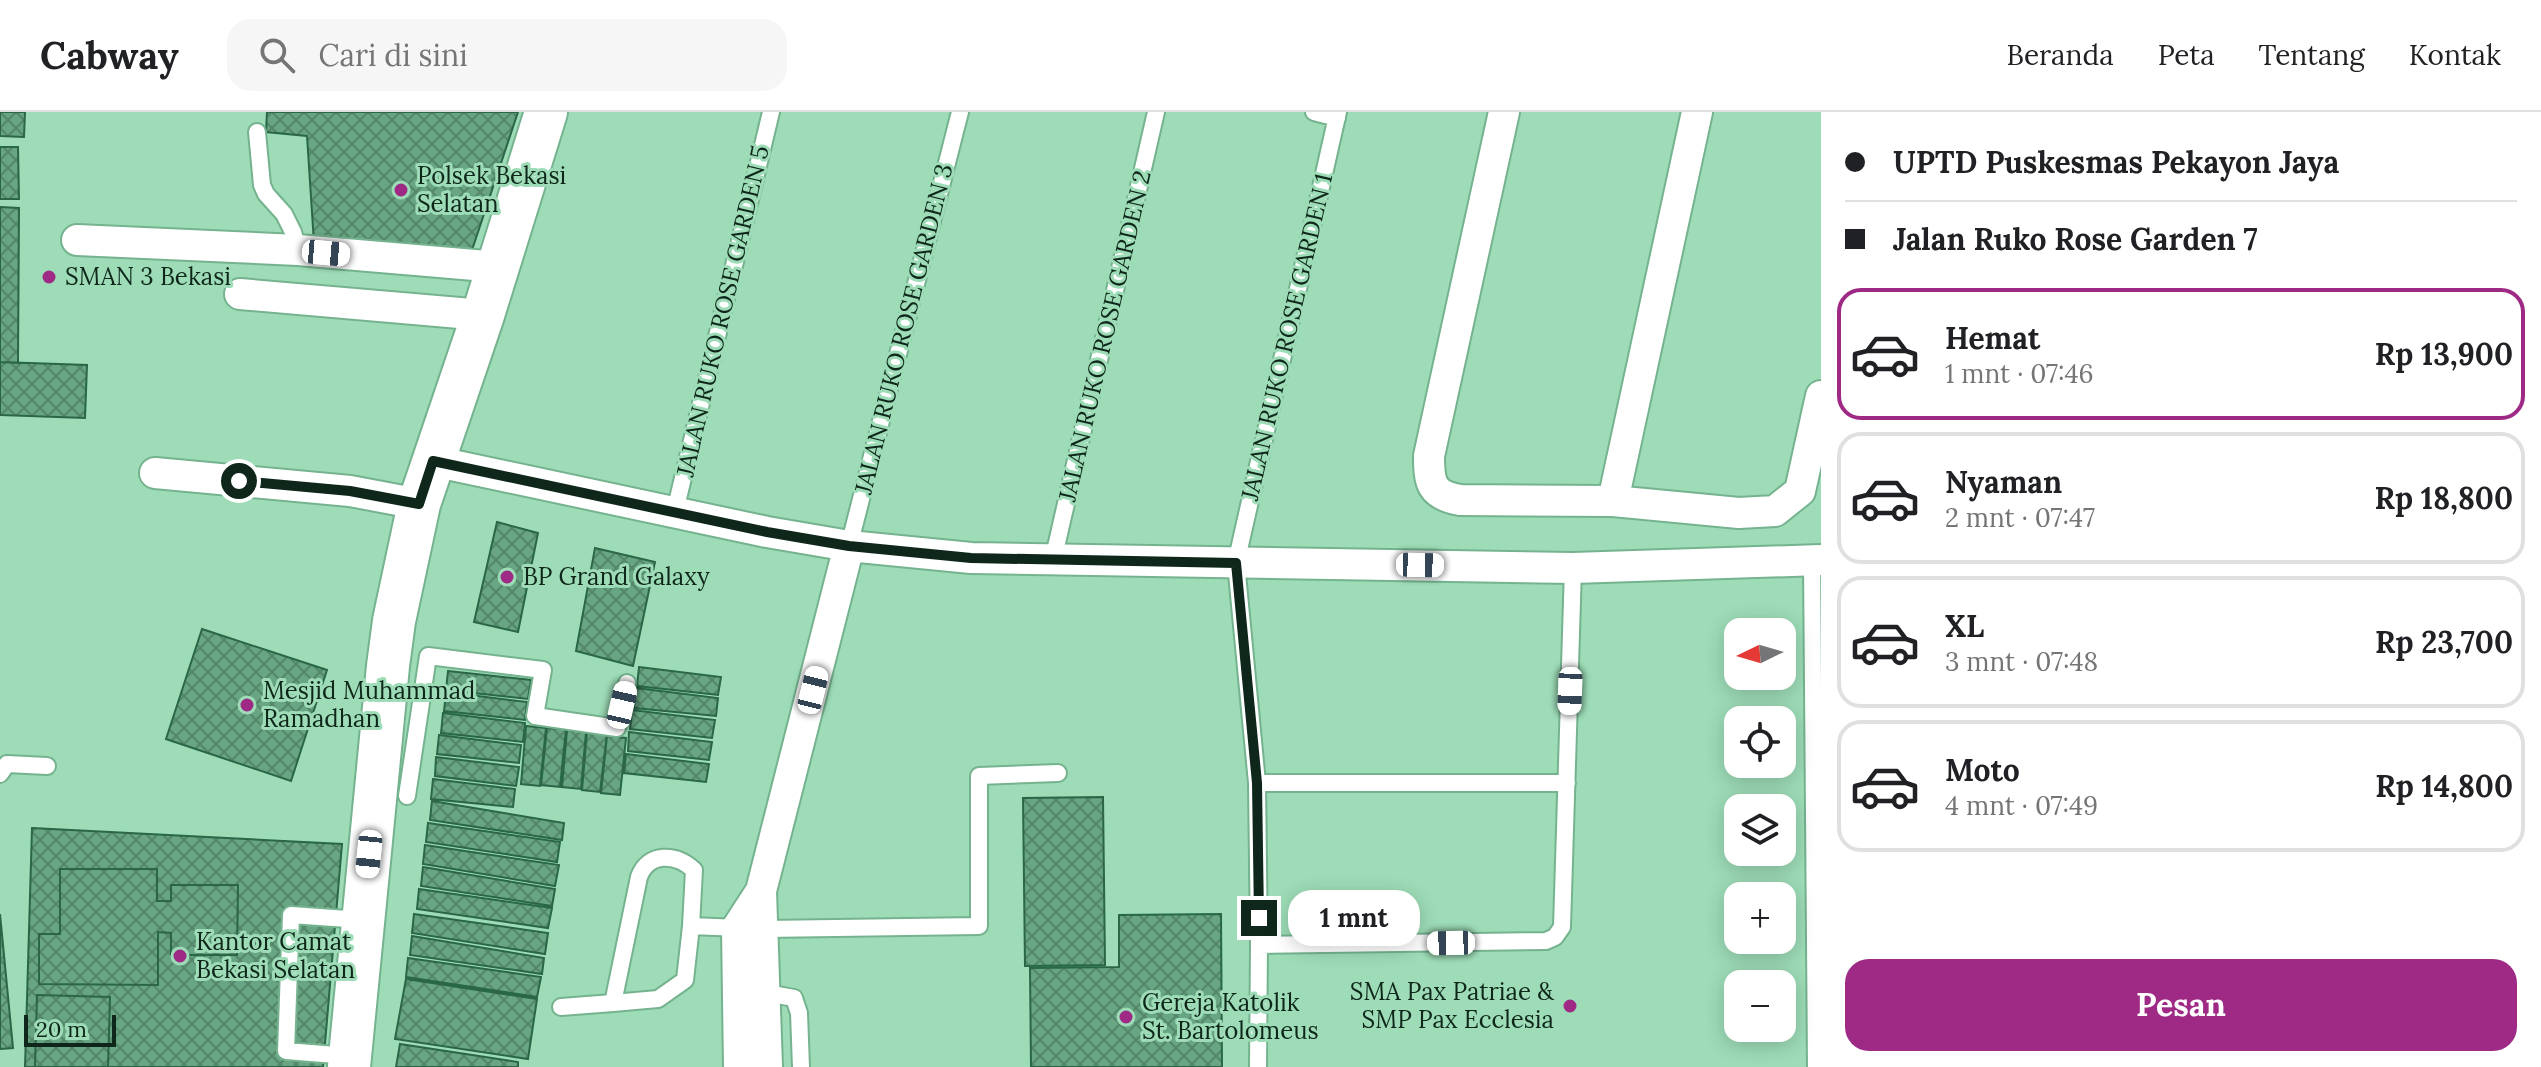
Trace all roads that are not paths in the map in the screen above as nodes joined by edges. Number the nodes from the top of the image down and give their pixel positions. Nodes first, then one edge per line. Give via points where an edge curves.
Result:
1 (546, 112) edge
2 (771, 112) edge
3 (960, 112) edge
4 (1156, 112) edge
5 (1314, 112) edge
6 (1504, 112) edge
7 (1697, 112) edge
8 (1337, 115) edge
9 (257, 132) dead end
10 (77, 240) dead end
11 (298, 250) junction
12 (498, 267) junction
13 (240, 294) dead end
14 (483, 315) junction
15 (1821, 396) edge
16 (433, 461) junction
17 (155, 473) dead end
18 (1613, 501) junction
19 (419, 504) junction
20 (675, 511) junction
21 (849, 546) junction
22 (1053, 560) junction
23 (1817, 560) edge
24 (1236, 563) junction
25 (1573, 568) junction
26 (627, 683) dead end
27 (400, 730) junction
28 (47, 766) dead end
29 (1058, 773) dead end
30 (0, 774) edge
31 (1257, 783) junction
32 (1567, 783) junction
33 (407, 796) dead end
34 (363, 920) junction
35 (691, 926) junction
36 (750, 928) junction
37 (1259, 945) junction
38 (766, 993) junction
39 (613, 1003) junction
40 (561, 1007) dead end
41 (349, 1061) edge
42 (739, 1067) edge
43 (767, 1067) edge
44 (801, 1067) edge
45 (1258, 1067) edge
46 (1816, 1067) edge

1 - 12 main road
2 - 20 lane, JALAN RUKO ROSE GARDEN 5
3 - 21 lane, JALAN RUKO ROSE GARDEN 3
4 - 22 lane, JALAN RUKO ROSE GARDEN 2
5 - 8 lane
6 - 18 street via 1429,473 1444,497 1460,500
7 - 18 street
8 - 24 lane, JALAN RUKO ROSE GARDEN 1
9 - 11 lane via 262,185 284,214
10 - 11 street
11 - 12 street
12 - 14 main road
13 - 14 street
14 - 16 main road
15 - 18 street via 1800,491 1775,511 1739,513
16 - 19 main road
16 - 20 street
17 - 19 street via 350,491
19 - 27 main road via 394,621
20 - 21 street
21 - 22 street
21 - 36 street
22 - 24 street
23 - 25 street
23 - 46 lane
24 - 25 street
24 - 31 lane, JALAN RUKO ROSE GARDEN 1
25 - 32 lane
26 - 27 lane via 617,728 535,716 543,670 428,656
27 - 33 lane
27 - 34 main road
28 - 30 lane via 7,764
29 - 36 lane via 979,776 979,926
31 - 32 lane
31 - 37 lane, JALAN RUKO ROSE GARDEN 1
32 - 37 lane via 1562,927 1555,937
34 - 41 main road
34 - 41 lane via 291,915 286,1051
35 - 36 lane
35 - 39 lane via 685,980 658,999
35 - 39 lane via 694,870 673,859 646,862
36 - 38 street
36 - 42 street
37 - 45 lane, JALAN RUKO ROSE GARDEN 1
38 - 43 street
38 - 44 lane via 794,998
39 - 40 lane

